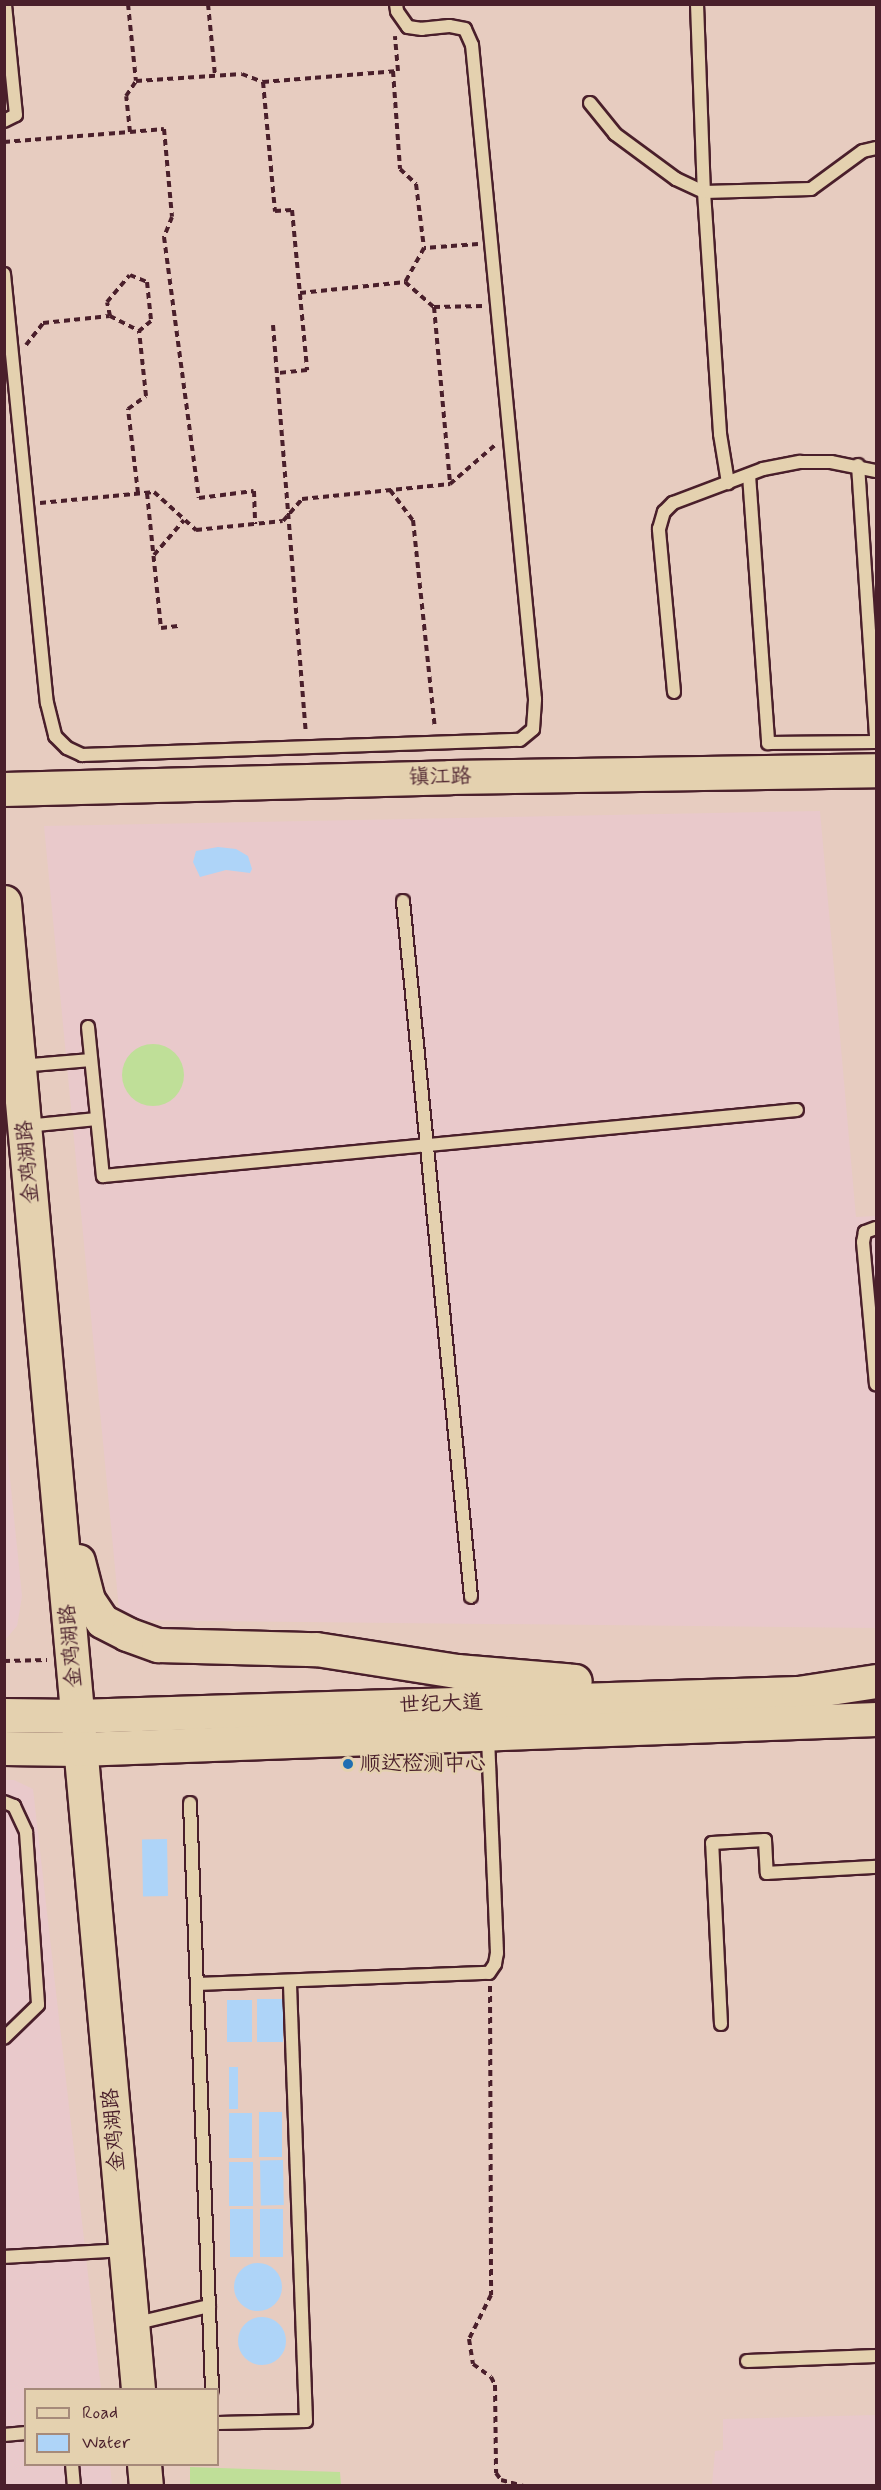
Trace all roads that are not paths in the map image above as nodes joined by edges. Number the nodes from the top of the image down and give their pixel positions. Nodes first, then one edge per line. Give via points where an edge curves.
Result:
1 (5, 4) edge
2 (697, 4) edge
3 (397, 8) edge
4 (590, 103) dead end
5 (4, 120) edge
6 (876, 148) edge
7 (704, 192) junction
8 (4, 274) edge
9 (858, 465) junction
10 (876, 471) edge
11 (749, 475) junction
12 (728, 483) junction
13 (674, 693) dead end
14 (876, 740) edge
15 (876, 770) edge
16 (4, 789) edge
17 (403, 901) dead end
18 (4, 902) edge
19 (88, 1027) dead end
20 (91, 1059) junction
21 (19, 1066) junction
22 (798, 1110) dead end
23 (97, 1119) junction
24 (25, 1126) junction
25 (426, 1145) junction
26 (876, 1228) edge
27 (876, 1384) edge
28 (56, 1472) junction
29 (471, 1597) dead end
30 (876, 1681) edge
31 (798, 1693) junction
32 (4, 1715) edge
33 (77, 1716) junction
34 (876, 1719) edge
35 (488, 1734) junction
36 (4, 1748) edge
37 (79, 1749) junction
38 (4, 1802) edge
39 (190, 1803) dead end
40 (876, 1867) edge
41 (290, 1982) junction
42 (197, 1984) junction
43 (721, 2024) dead end
44 (4, 2038) edge
45 (125, 2250) junction
46 (4, 2257) edge
47 (209, 2306) junction
48 (132, 2324) junction
49 (876, 2356) edge
50 (747, 2361) dead end
51 (138, 2388) edge
52 (212, 2388) edge
53 (219, 2423) edge
54 (24, 2433) edge
55 (4, 2435) edge
56 (72, 2466) edge
57 (144, 2466) edge
58 (74, 2486) edge
59 (146, 2486) edge

1 - 5 lane via 16,115
2 - 7 lane
3 - 8 lane via 408,27 465,29 472,45 535,699 533,729 520,740 82,755 67,748 55,736 50,721
4 - 7 lane via 615,134 676,179
6 - 7 lane via 863,151 811,189
7 - 12 lane via 720,434
9 - 10 lane
9 - 11 lane via 800,462
9 - 14 lane
11 - 12 lane
11 - 14 lane via 768,743
12 - 13 lane via 673,503 664,512 659,529
15 - 16 street, 镇江路
17 - 25 lane
18 - 21 street, 金鸡湖路
19 - 20 lane
20 - 21 lane
20 - 23 lane
21 - 24 street, 金鸡湖路
22 - 25 lane
23 - 24 lane
23 - 25 lane via 103,1176
24 - 28 street, 金鸡湖路
25 - 29 lane
26 - 27 lane via 863,1236
28 - 31 street via 88,1599 102,1621 158,1645 316,1649 457,1671 543,1679
28 - 33 street, 金鸡湖路
30 - 31 street, 世纪大道
31 - 33 street, 世纪大道
32 - 33 street, 世纪大道
33 - 37 street, 金鸡湖路
34 - 35 street, 世纪大道
35 - 37 street, 世纪大道
35 - 41 lane via 497,1953 489,1973
36 - 37 street, 世纪大道
37 - 45 street, 金鸡湖路
38 - 44 lane via 14,1806 26,1832 38,2005
39 - 42 lane
40 - 43 lane via 767,1873 765,1840 712,1843
41 - 42 lane
41 - 53 lane via 306,2421
42 - 47 lane
45 - 46 lane
45 - 48 street, 金鸡湖路
47 - 48 lane
47 - 52 lane
48 - 51 street, 金鸡湖路
49 - 50 lane
54 - 55 lane
56 - 58 lane
57 - 59 street

